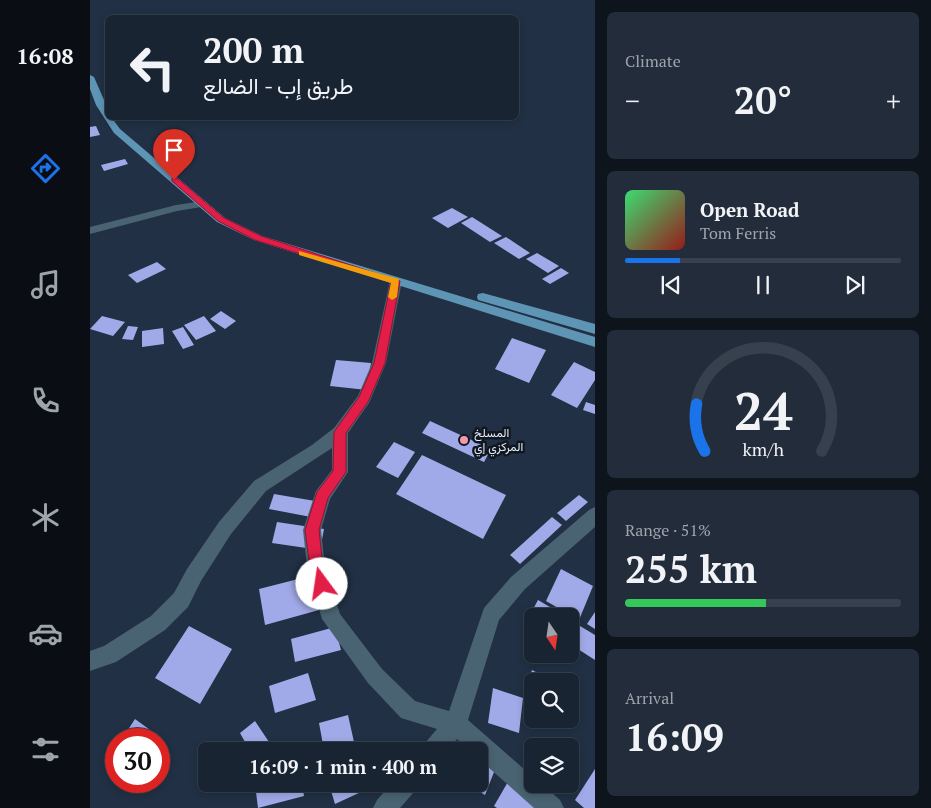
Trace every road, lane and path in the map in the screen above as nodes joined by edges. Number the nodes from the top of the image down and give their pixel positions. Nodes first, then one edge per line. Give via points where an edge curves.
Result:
1 (90, 77) edge
2 (105, 112) edge
3 (110, 120) edge
4 (203, 204) junction
5 (90, 231) edge
6 (396, 281) junction
7 (595, 329) edge
8 (595, 342) edge
9 (340, 432) junction
10 (595, 515) edge
11 (90, 661) edge
12 (456, 724) junction
13 (441, 742) edge
14 (399, 792) edge
15 (385, 808) edge
16 (552, 808) edge

1 - 2 main road
3 - 4 main road via 117,130
4 - 5 street
4 - 6 main road via 221,220 258,238
6 - 7 main road via 484,298
6 - 8 main road
6 - 9 street via 379,363 364,399
9 - 11 street via 318,450 260,486 225,528 181,600 158,623 109,655
9 - 12 street via 340,472 322,496 312,530 316,567 332,619 375,676 409,710
10 - 12 street via 518,583 491,615
12 - 13 street
12 - 16 street
14 - 15 street

